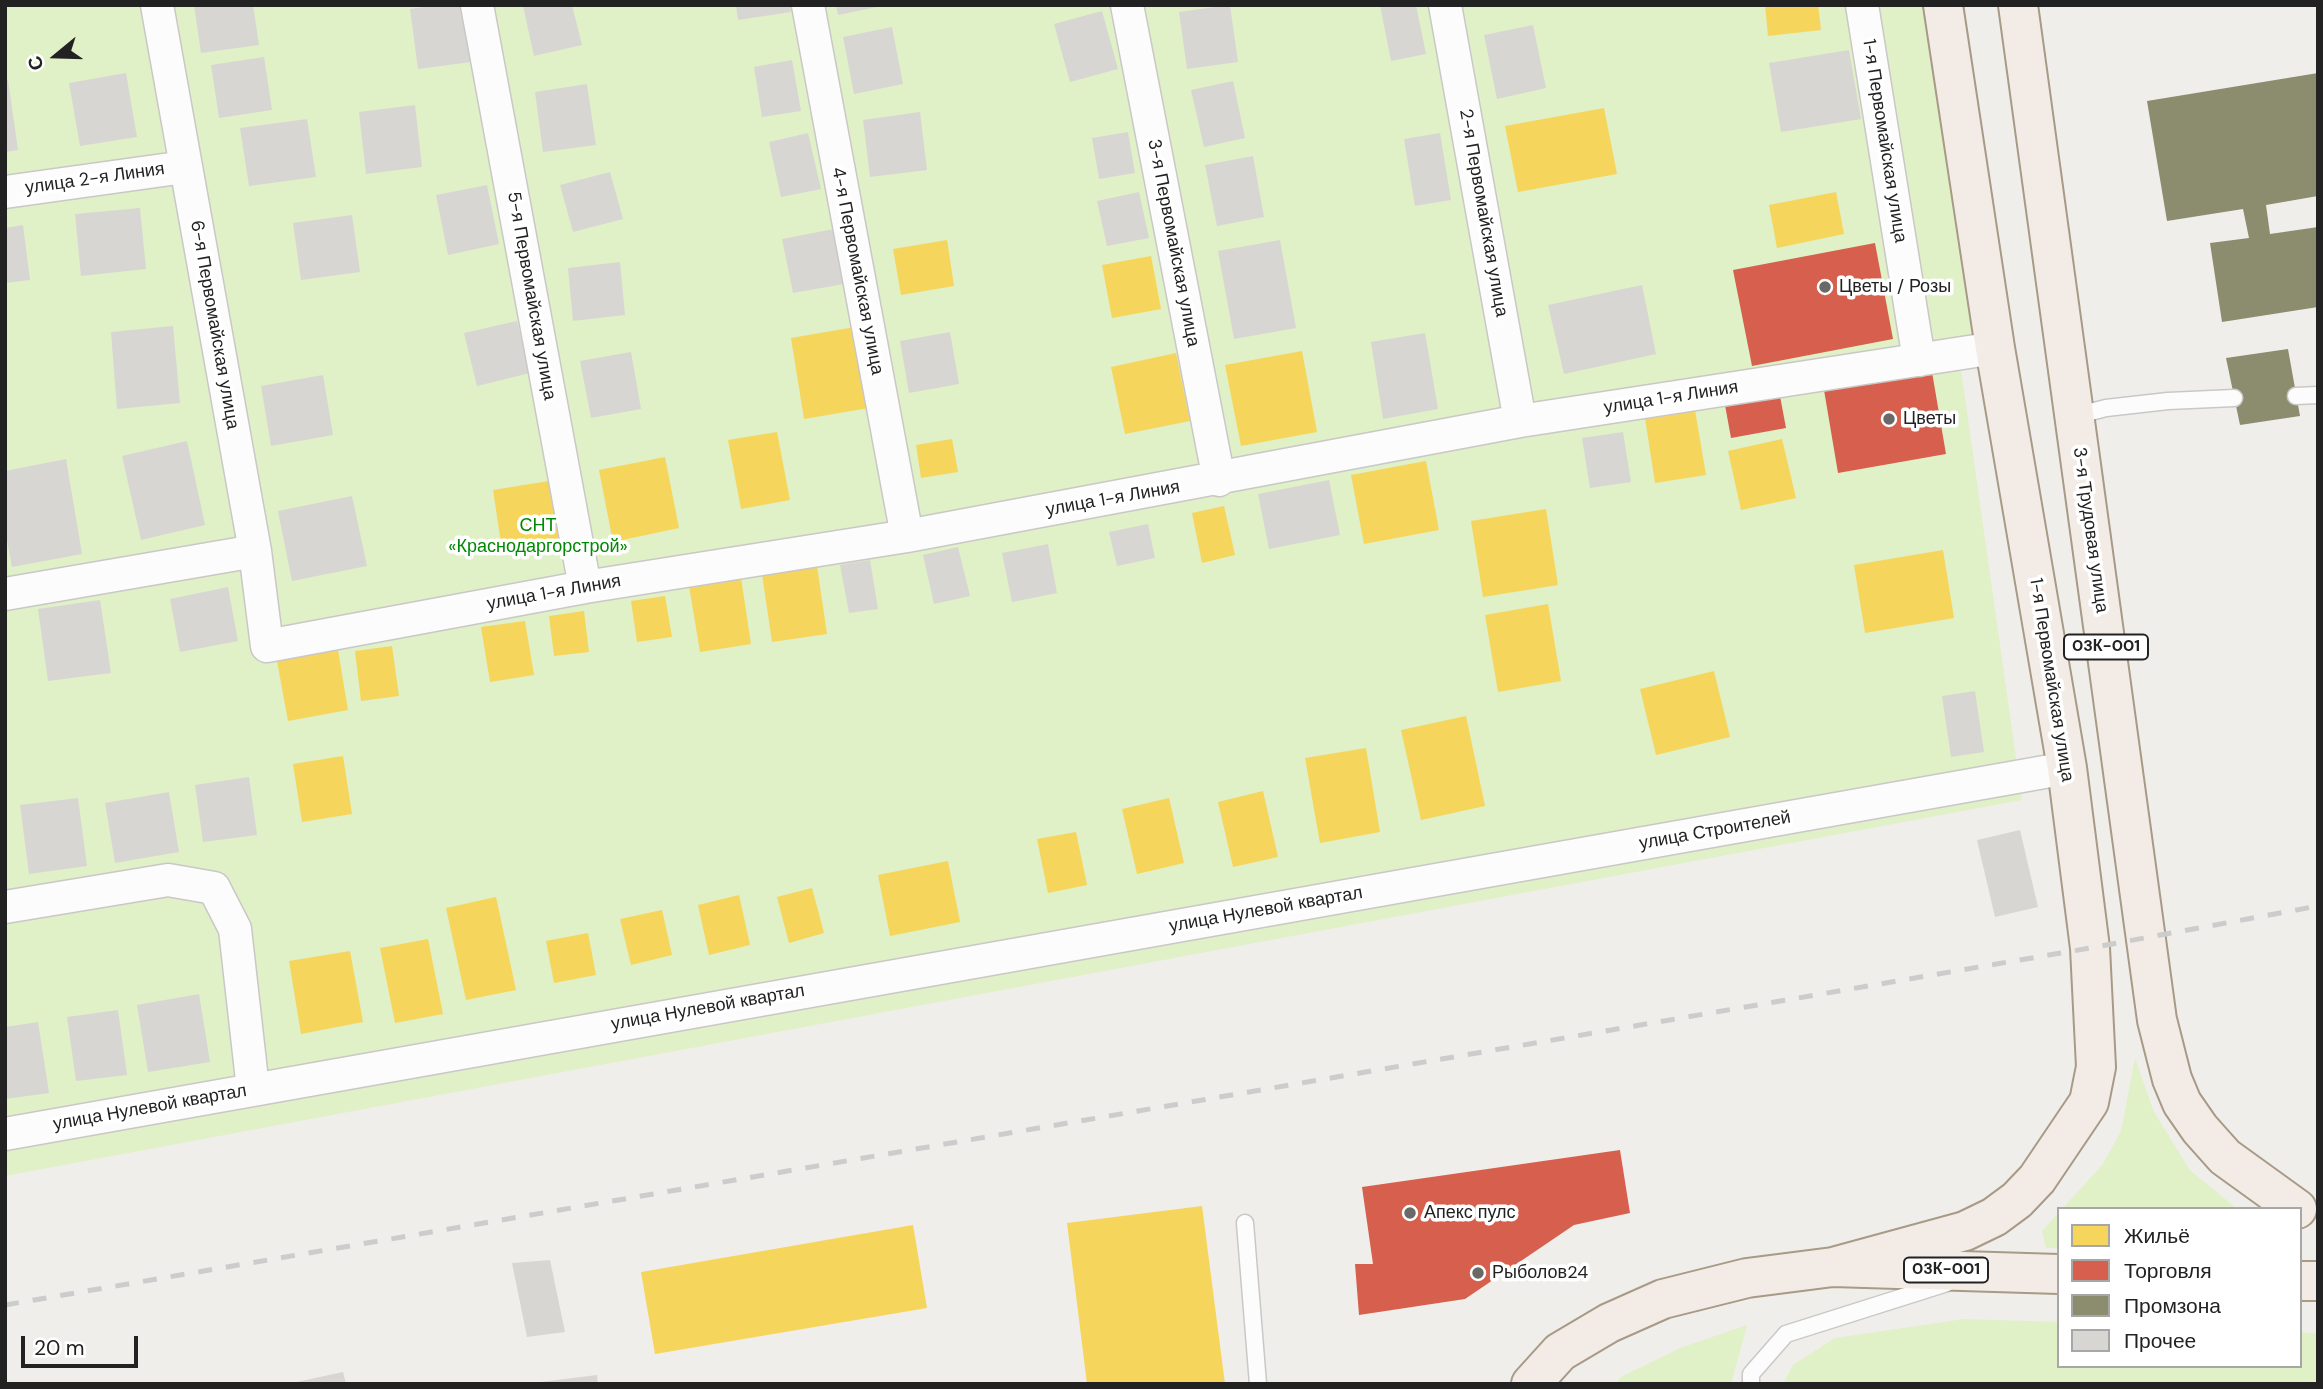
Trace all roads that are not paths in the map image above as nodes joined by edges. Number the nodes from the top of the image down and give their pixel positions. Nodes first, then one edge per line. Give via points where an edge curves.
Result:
1 (157, 5) edge
2 (477, 5) edge
3 (808, 5) edge
4 (1127, 5) edge
5 (1445, 5) edge
6 (1862, 5) edge
7 (1943, 5) edge
8 (2018, 5) edge
9 (186, 167) junction
10 (5, 192) edge
11 (1977, 351) junction
12 (1919, 360) junction
13 (2318, 395) edge
14 (2296, 396) dead end
15 (2234, 398) dead end
16 (2075, 416) junction
17 (1520, 421) junction
18 (1219, 480) junction
19 (907, 536) junction
20 (255, 551) junction
21 (585, 587) junction
22 (5, 594) edge
23 (267, 646) joint
24 (2067, 768) junction
25 (1411, 884) joint
26 (5, 907) edge
27 (253, 1089) junction
28 (5, 1134) edge
29 (2294, 1207) edge
30 (2302, 1212) edge
31 (2318, 1221) edge
32 (1245, 1223) dead end
33 (1833, 1267) junction
34 (1983, 1271) junction
35 (2057, 1274) edge
36 (1258, 1384) edge
37 (1531, 1384) edge
38 (1751, 1384) edge

1 - 9 street, 6-я Первомайская улица
2 - 21 street, 5-я Первомайская улица
3 - 19 street, 4-я Первомайская улица
4 - 18 street, 3-я Первомайская улица
5 - 17 street, 2-я Первомайская улица
6 - 12 street, 1-я Первомайская улица
7 - 11 main road, 03К-001
8 - 16 main road, 3-я Трудовая улица / 03К-001
9 - 10 street, улица 2-я Линия
9 - 20 street, 6-я Первомайская улица
11 - 12 street, улица 1-я Линия
11 - 24 main road, 1-я Первомайская улица / 03К-001
12 - 17 street, улица 1-я Линия
13 - 14 lane
15 - 16 lane via 2106,408
16 - 29 main road, 3-я Трудовая улица / 03К-001 via 2157,1020 2172,1079 2182,1103 2225,1157
17 - 18 street, улица 1-я Линия
18 - 19 street, улица 1-я Линия
19 - 21 street, улица 1-я Линия
20 - 22 street
20 - 23 street, 6-я Первомайская улица
21 - 23 street, улица 1-я Линия
24 - 25 street, улица Строителей
24 - 33 main road, 1-я Первомайская улица / 03К-001 via 2096,1014 2096,1067 2089,1102 2037,1179 1994,1216 1965,1231
25 - 27 street, улица Нулевой квартал
26 - 27 street via 167,880 215,888 235,929
27 - 28 street, улица Нулевой квартал
30 - 31 main road, 3-я Трудовая улица / 03К-001
32 - 36 lane
33 - 34 main road, 03К-001
33 - 37 main road, 03К-001 via 1747,1278 1663,1299 1560,1352
34 - 35 main road, 03К-001
34 - 38 lane via 1786,1334 1751,1374

